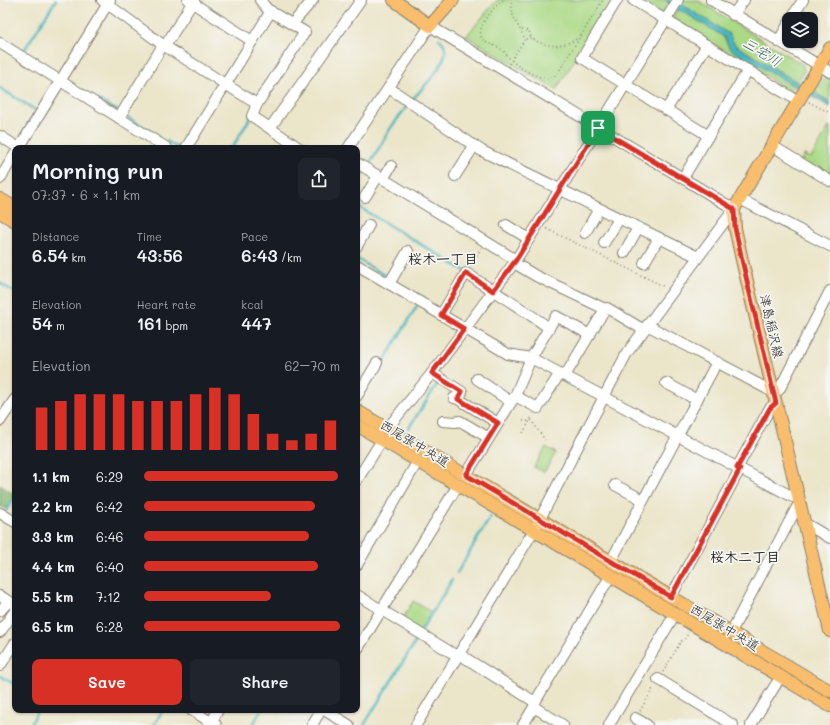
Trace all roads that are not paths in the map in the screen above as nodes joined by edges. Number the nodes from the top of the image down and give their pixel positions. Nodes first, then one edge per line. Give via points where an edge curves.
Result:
1 (260, 0) edge
2 (313, 0) edge
3 (361, 0) edge
4 (394, 0) edge
5 (453, 0) edge
6 (617, 0) edge
7 (633, 0) edge
8 (678, 0) edge
9 (711, 0) edge
10 (744, 0) edge
11 (803, 0) edge
12 (106, 1) edge
13 (191, 1) edge
14 (271, 11) junction
15 (795, 12) edge
16 (733, 15) junction
17 (667, 17) junction
18 (292, 24) junction
19 (430, 26) junction
20 (782, 35) edge
21 (252, 41) junction
22 (778, 42) junction
23 (0, 43) edge
24 (164, 45) junction
25 (707, 45) junction
26 (830, 48) edge
27 (748, 70) junction
28 (817, 70) junction
29 (830, 72) edge
30 (60, 81) junction
31 (226, 84) junction
32 (624, 84) junction
33 (389, 88) junction
34 (800, 98) junction
35 (257, 104) junction
36 (666, 110) junction
37 (119, 118) junction
38 (270, 128) junction
39 (598, 128) junction
40 (0, 136) edge
41 (709, 136) junction
42 (14, 145) edge
43 (21, 145) edge
44 (162, 145) edge
45 (188, 145) edge
46 (295, 145) edge
47 (350, 145) edge
48 (771, 145) junction
49 (474, 146) junction
50 (12, 159) edge
51 (360, 165) edge
52 (391, 166) dead end
53 (454, 176) dead end
54 (381, 177) junction
55 (683, 178) junction
56 (0, 179) edge
57 (830, 181) edge
58 (560, 190) junction
59 (366, 197) dead end
60 (0, 199) edge
61 (737, 204) junction
62 (12, 206) edge
63 (599, 209) junction
64 (0, 212) edge
65 (12, 219) edge
66 (619, 219) junction
67 (369, 225) dead end
68 (506, 225) dead end
69 (638, 228) junction
70 (585, 233) dead end
71 (659, 238) junction
72 (529, 239) junction
73 (360, 241) edge
74 (604, 243) dead end
75 (830, 246) edge
76 (408, 251) dead end
77 (624, 253) dead end
78 (698, 257) junction
79 (515, 261) junction
80 (644, 263) dead end
81 (360, 267) edge
82 (389, 284) junction
83 (493, 291) junction
84 (830, 291) edge
85 (604, 309) junction
86 (441, 315) junction
87 (549, 328) junction
88 (646, 328) junction
89 (464, 329) junction
90 (590, 335) junction
91 (531, 358) junction
92 (717, 362) junction
93 (377, 363) dead end
94 (432, 373) junction
95 (562, 374) junction
96 (477, 379) dead end
97 (666, 383) dead end
98 (360, 391) edge
99 (604, 397) junction
100 (774, 397) junction
101 (513, 399) junction
102 (697, 400) junction
103 (12, 403) edge
104 (360, 414) edge
105 (0, 421) edge
106 (443, 421) dead end
107 (498, 423) junction
108 (360, 426) edge
109 (384, 434) junction
110 (678, 436) junction
111 (489, 438) junction
112 (418, 461) junction
113 (738, 468) junction
114 (360, 475) edge
115 (466, 475) junction
116 (458, 485) junction
117 (615, 485) dead end
118 (643, 500) junction
119 (800, 501) junction
120 (0, 513) edge
121 (12, 520) edge
122 (806, 524) junction
123 (537, 525) junction
124 (830, 538) edge
125 (360, 560) edge
126 (611, 561) junction
127 (611, 575) junction
128 (0, 596) edge
129 (360, 597) edge
130 (671, 597) junction
131 (12, 603) edge
132 (0, 610) edge
133 (382, 610) junction
134 (675, 614) junction
135 (12, 615) edge
136 (830, 631) edge
137 (0, 632) edge
138 (731, 632) junction
139 (360, 645) edge
140 (12, 648) edge
141 (458, 655) junction
142 (0, 666) edge
143 (781, 676) junction
144 (658, 680) dead end
145 (830, 691) edge
146 (534, 704) junction
147 (830, 706) edge
148 (196, 713) edge
149 (217, 713) edge
150 (319, 713) edge
151 (329, 713) edge
152 (635, 718) dead end
153 (213, 724) edge
154 (312, 725) edge
155 (349, 725) edge
156 (416, 725) edge
157 (523, 725) edge
158 (563, 725) edge
159 (609, 725) edge
160 (647, 725) edge
161 (733, 725) edge
162 (751, 725) edge

1 - 14 street
2 - 18 street
3 - 38 street
4 - 19 main road
5 - 19 main road
6 - 32 street via 582,58
7 - 17 street
8 - 17 street
9 - 16 street
10 - 16 street
11 - 15 street
12 - 24 street
12 - 30 street
13 - 21 street
13 - 24 street
14 - 18 street
14 - 21 street
16 - 22 street
17 - 25 street
17 - 32 street
18 - 35 street via 305,32
19 - 33 street
19 - 39 street
20 - 22 street
21 - 31 street
22 - 28 street
23 - 30 street
24 - 31 street
24 - 37 street
25 - 27 street
25 - 36 street
26 - 28 main road
27 - 34 street
27 - 41 street
28 - 29 street
28 - 34 main road
30 - 37 street
30 - 43 street
31 - 35 street
31 - 45 street
32 - 36 street
32 - 39 street
33 - 47 street
33 - 49 street
34 - 48 main road
35 - 38 street via 252,116
36 - 41 street
37 - 44 street
38 - 46 street
39 - 55 street
39 - 58 street
40 - 42 street
41 - 55 street
48 - 57 street
48 - 61 main road
49 - 53 street
49 - 58 street
50 - 56 street
51 - 54 street
52 - 54 street
54 - 59 street
54 - 79 street
55 - 61 street
58 - 63 street
58 - 72 street
60 - 62 main road
61 - 75 street
61 - 78 street
61 - 100 main road, 津島稲沢線 via 735,228
63 - 66 street
63 - 70 street
64 - 65 main road
66 - 69 street
66 - 74 street
67 - 73 street
68 - 72 street
69 - 71 street
69 - 77 street
71 - 78 street
71 - 80 street
72 - 79 street
76 - 82 street
78 - 88 street
79 - 83 street
79 - 85 street via 536,276
81 - 82 street
82 - 86 street
83 - 86 street via 466,273
83 - 87 street
83 - 89 street
84 - 100 street
85 - 88 street via 607,308
85 - 90 street
86 - 89 street
87 - 90 street via 556,316
87 - 91 street
88 - 92 street
88 - 99 street via 627,354
89 - 91 street via 508,354
89 - 94 street
90 - 95 street
91 - 95 street
91 - 101 street
92 - 100 street
92 - 102 street
93 - 98 street
94 - 107 street via 462,392 456,399
94 - 109 street
95 - 99 street
95 - 101 street via 538,408
96 - 101 street
97 - 102 street
99 - 110 street
99 - 123 street
100 - 113 street
100 - 119 main road, 津島稲沢線
101 - 107 street
102 - 110 street
103 - 105 street
104 - 109 main road, 西尾張中央道
106 - 111 street via 460,421
107 - 111 street
108 - 109 main road, 西尾張中央道
109 - 112 main road, 西尾張中央道
109 - 114 street
109 - 115 main road, 西尾張中央道
110 - 113 street
110 - 118 street
111 - 115 street
112 - 116 main road, 西尾張中央道
112 - 125 street
113 - 119 street
113 - 130 street
115 - 123 main road, 西尾張中央道
116 - 123 main road, 西尾張中央道
116 - 133 street
117 - 118 street
118 - 126 street
119 - 122 main road, 津島稲沢線
119 - 138 street
120 - 121 street
122 - 124 street
122 - 136 main road, 津島稲沢線
123 - 126 main road, 西尾張中央道
123 - 127 main road, 西尾張中央道
123 - 141 street
126 - 130 main road, 西尾張中央道
127 - 134 main road, 西尾張中央道
127 - 146 street
128 - 131 street
129 - 133 street
130 - 138 main road, 西尾張中央道
131 - 132 street
133 - 139 street
133 - 141 street
134 - 143 main road, 西尾張中央道
134 - 159 street
135 - 137 street
138 - 145 main road, 西尾張中央道
140 - 142 street
141 - 146 street
141 - 156 street
143 - 147 main road, 西尾張中央道
143 - 162 street
144 - 161 street
146 - 157 street
146 - 158 street
148 - 153 street
149 - 153 street
150 - 154 street
151 - 155 street
152 - 160 street

